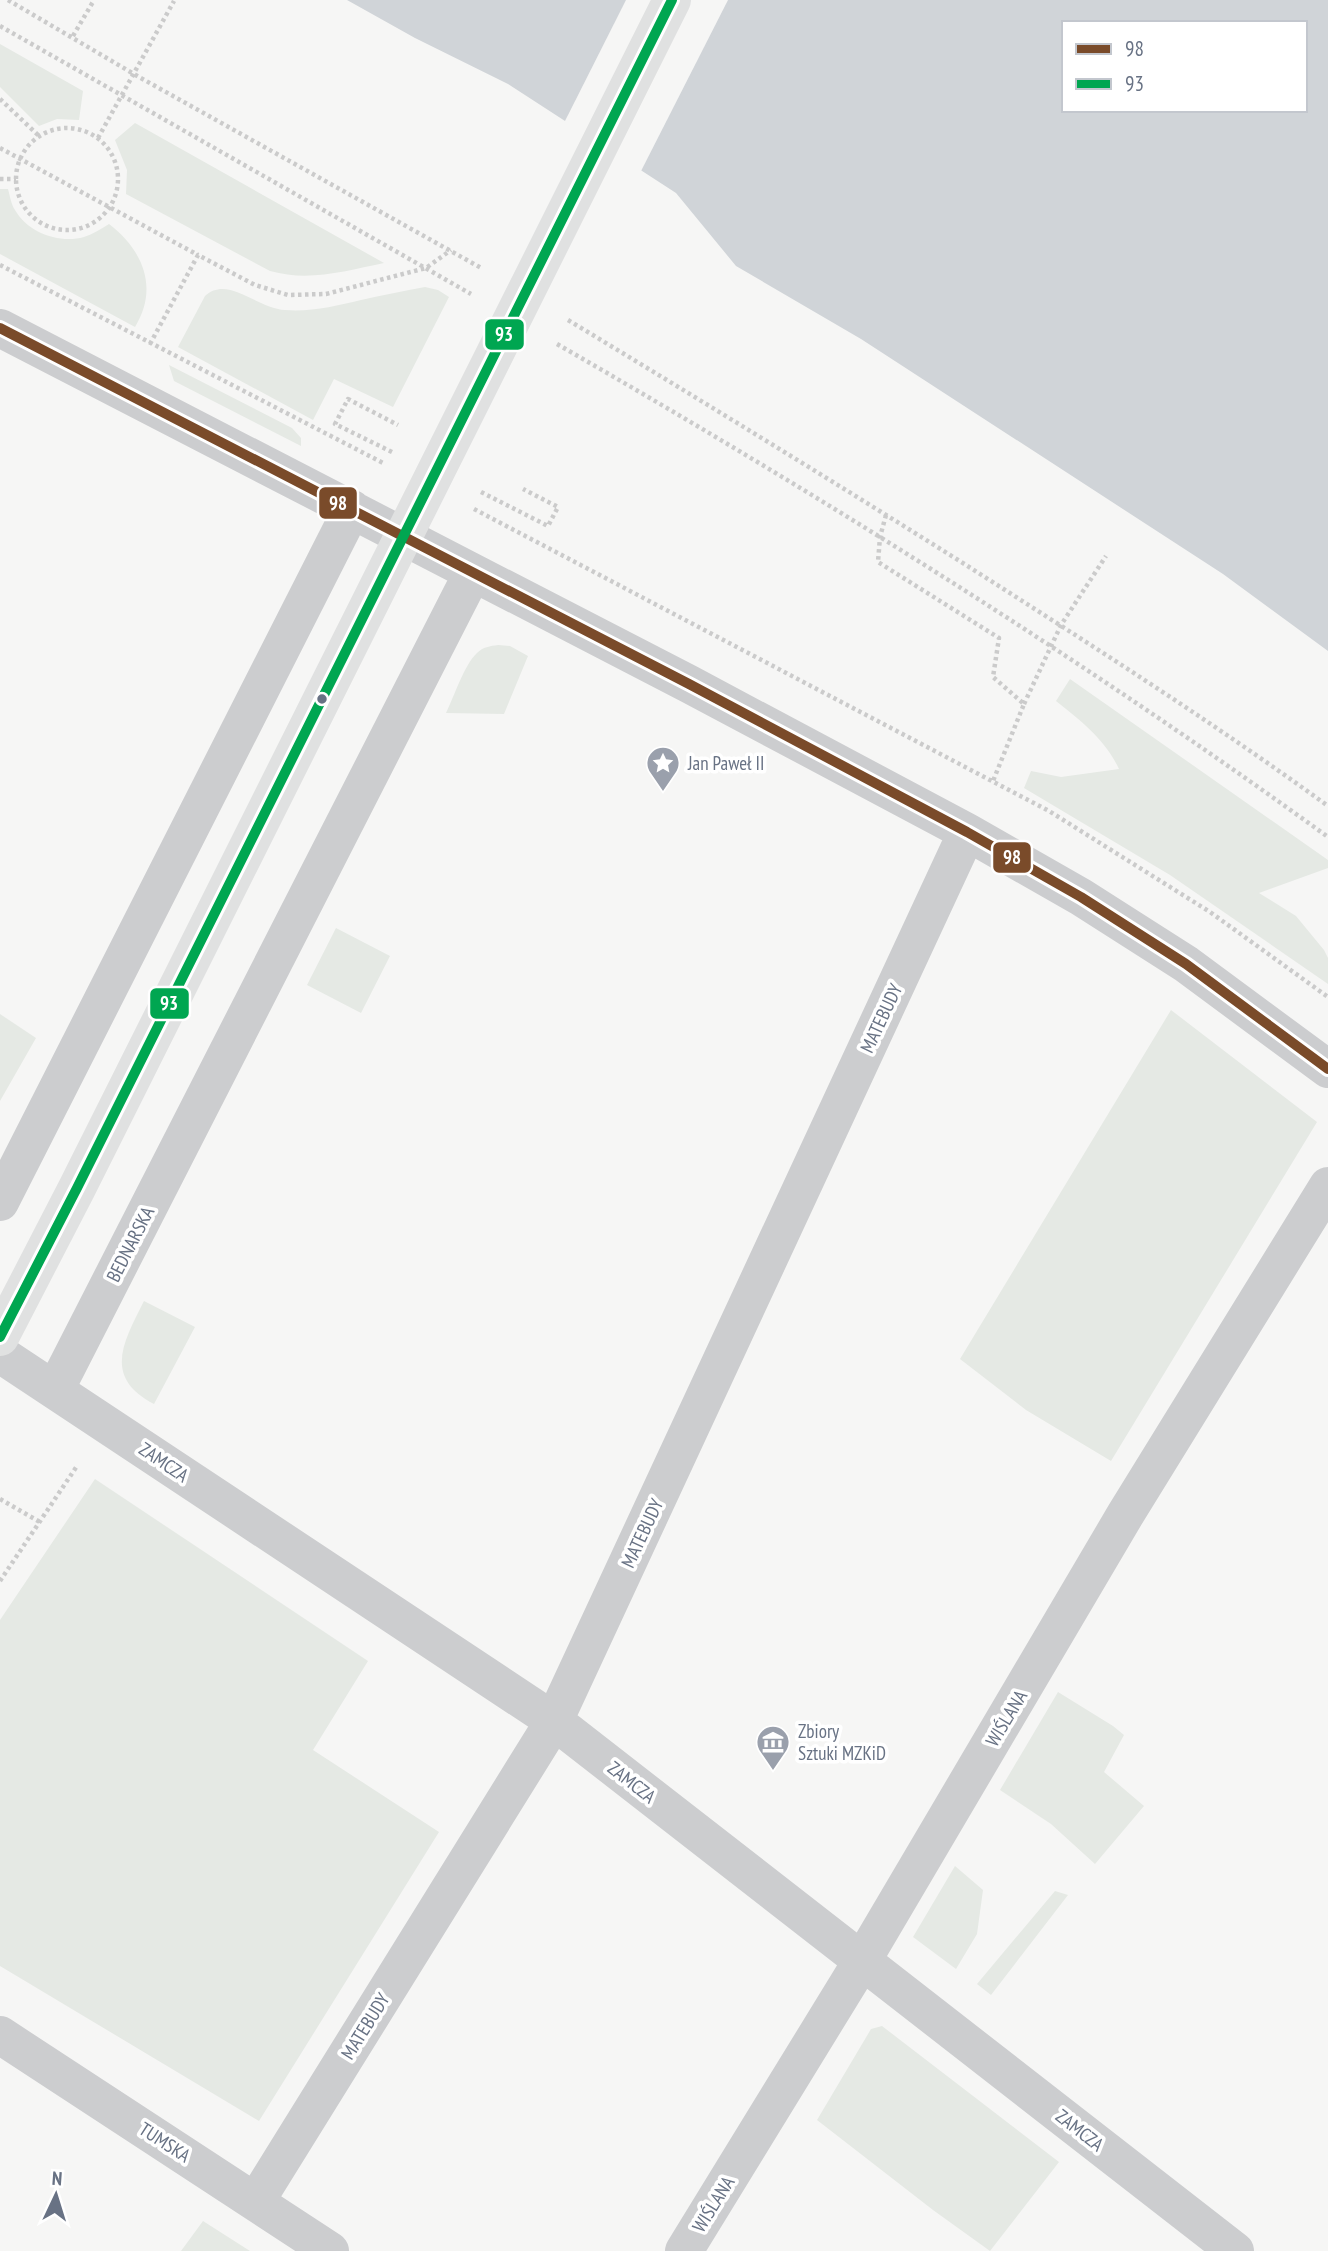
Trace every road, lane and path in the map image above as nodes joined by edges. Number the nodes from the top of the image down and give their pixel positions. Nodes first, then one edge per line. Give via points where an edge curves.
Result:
1 (8, 0) edge
2 (94, 0) edge
3 (672, 0) edge
4 (174, 1) edge
5 (0, 26) edge
6 (73, 36) junction
7 (133, 72) junction
8 (121, 95) junction
9 (0, 99) edge
10 (39, 136) junction
11 (98, 138) junction
12 (0, 148) edge
13 (20, 159) junction
14 (0, 179) edge
15 (16, 179) junction
16 (111, 208) junction
17 (451, 250) junction
18 (198, 255) junction
19 (426, 268) junction
20 (486, 271) dead end
21 (474, 296) dead end
22 (557, 314) dead end
23 (0, 328) edge
24 (557, 343) dead end
25 (125, 391) junction
26 (398, 425) dead end
27 (393, 453) dead end
28 (523, 489) dead end
29 (480, 492) dead end
30 (352, 509) junction
31 (886, 515) junction
32 (880, 537) junction
33 (1106, 556) dead end
34 (472, 574) junction
35 (1061, 625) junction
36 (1051, 646) junction
37 (1024, 704) junction
38 (993, 782) dead end
39 (1328, 806) edge
40 (967, 832) junction
41 (1328, 837) edge
42 (1328, 1069) edge
43 (1328, 1186) edge
44 (0, 1202) edge
45 (0, 1337) edge
46 (0, 1354) edge
47 (55, 1390) junction
48 (80, 1462) dead end
49 (0, 1499) edge
50 (40, 1522) junction
51 (0, 1581) edge
52 (554, 1721) junction
53 (862, 1961) junction
54 (0, 2035) edge
55 (256, 2201) junction
56 (330, 2251) edge
57 (684, 2251) edge
58 (1235, 2251) edge

1 - 6 path
2 - 6 path
3 - 45 main road
4 - 7 path
5 - 8 path
6 - 7 path
7 - 8 path
7 - 17 path
8 - 11 path
8 - 19 path
9 - 10 path
10 - 11 path via 59,128 76,128
10 - 13 path
11 - 16 path via 115,159 119,175
12 - 13 path
13 - 15 path
13 - 16 path
14 - 15 path
15 - 16 path via 24,207 50,228 67,232 84,228
16 - 18 path
17 - 19 path
17 - 20 path
18 - 19 path via 255,285 288,295 326,294
18 - 25 path
19 - 21 path
22 - 31 path
23 - 25 street
24 - 32 path
25 - 30 street
26 - 27 path via 348,399 335,424
28 - 29 path via 558,507 548,526
30 - 34 street
30 - 44 street
31 - 32 path
31 - 35 path
32 - 36 path
32 - 37 path via 878,562 999,638 993,677
33 - 35 path
34 - 40 street
34 - 47 street, BEDNARSKA
35 - 36 path
35 - 39 path
36 - 37 path
36 - 41 path
37 - 38 path
40 - 42 street via 1082,897 1186,964
40 - 52 street, MATEBUDY
43 - 53 street, WIŚLANA via 1125,1515
46 - 47 street, ZAMCZA
47 - 52 street, ZAMCZA
48 - 50 path
49 - 50 path
50 - 51 path
52 - 53 street, ZAMCZA
52 - 55 street, MATEBUDY
53 - 57 street, WIŚLANA
53 - 58 street, ZAMCZA
54 - 55 street, TUMSKA
55 - 56 street, TUMSKA

